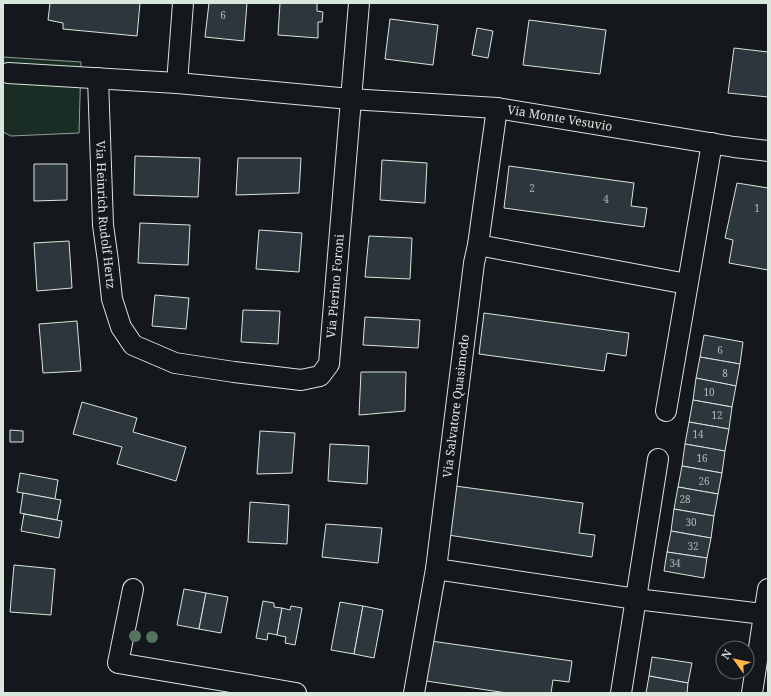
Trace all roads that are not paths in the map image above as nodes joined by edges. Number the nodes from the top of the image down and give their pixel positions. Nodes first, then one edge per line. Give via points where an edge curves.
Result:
1 (183, 3) edge
2 (359, 3) edge
3 (8, 73) dead end
4 (98, 78) junction
5 (177, 83) junction
6 (350, 99) junction
7 (497, 108) junction
8 (712, 143) junction
9 (768, 151) edge
10 (478, 245) junction
11 (687, 284) junction
12 (133, 345) joint
13 (666, 411) dead end
14 (658, 459) dead end
15 (436, 569) junction
16 (133, 589) dead end
17 (768, 589) edge
18 (636, 599) junction
19 (764, 614) junction
20 (296, 693) edge
21 (414, 693) edge
22 (621, 693) edge
23 (752, 693) edge

1 - 5 street
2 - 6 street, Via Pierino Foroni
3 - 4 street
4 - 5 street
4 - 12 street, Via Heinrich Rudolf Hertz via 103,225 112,299 121,327
5 - 6 street
6 - 7 street, Via Monte Vesuvio
6 - 12 street, Via Pierino Foroni via 329,364 320,376 301,380 234,372 176,362
7 - 8 street, Via Monte Vesuvio
7 - 10 street, Via Salvatore Quasimodo
8 - 9 street, Via Monte Vesuvio
8 - 11 street
10 - 11 street
10 - 15 street, Via Salvatore Quasimodo
11 - 13 street
14 - 18 street
15 - 18 street
15 - 21 street, Via Salvatore Quasimodo
16 - 20 street via 118,663
17 - 19 street
18 - 19 street
18 - 22 street
19 - 23 street

